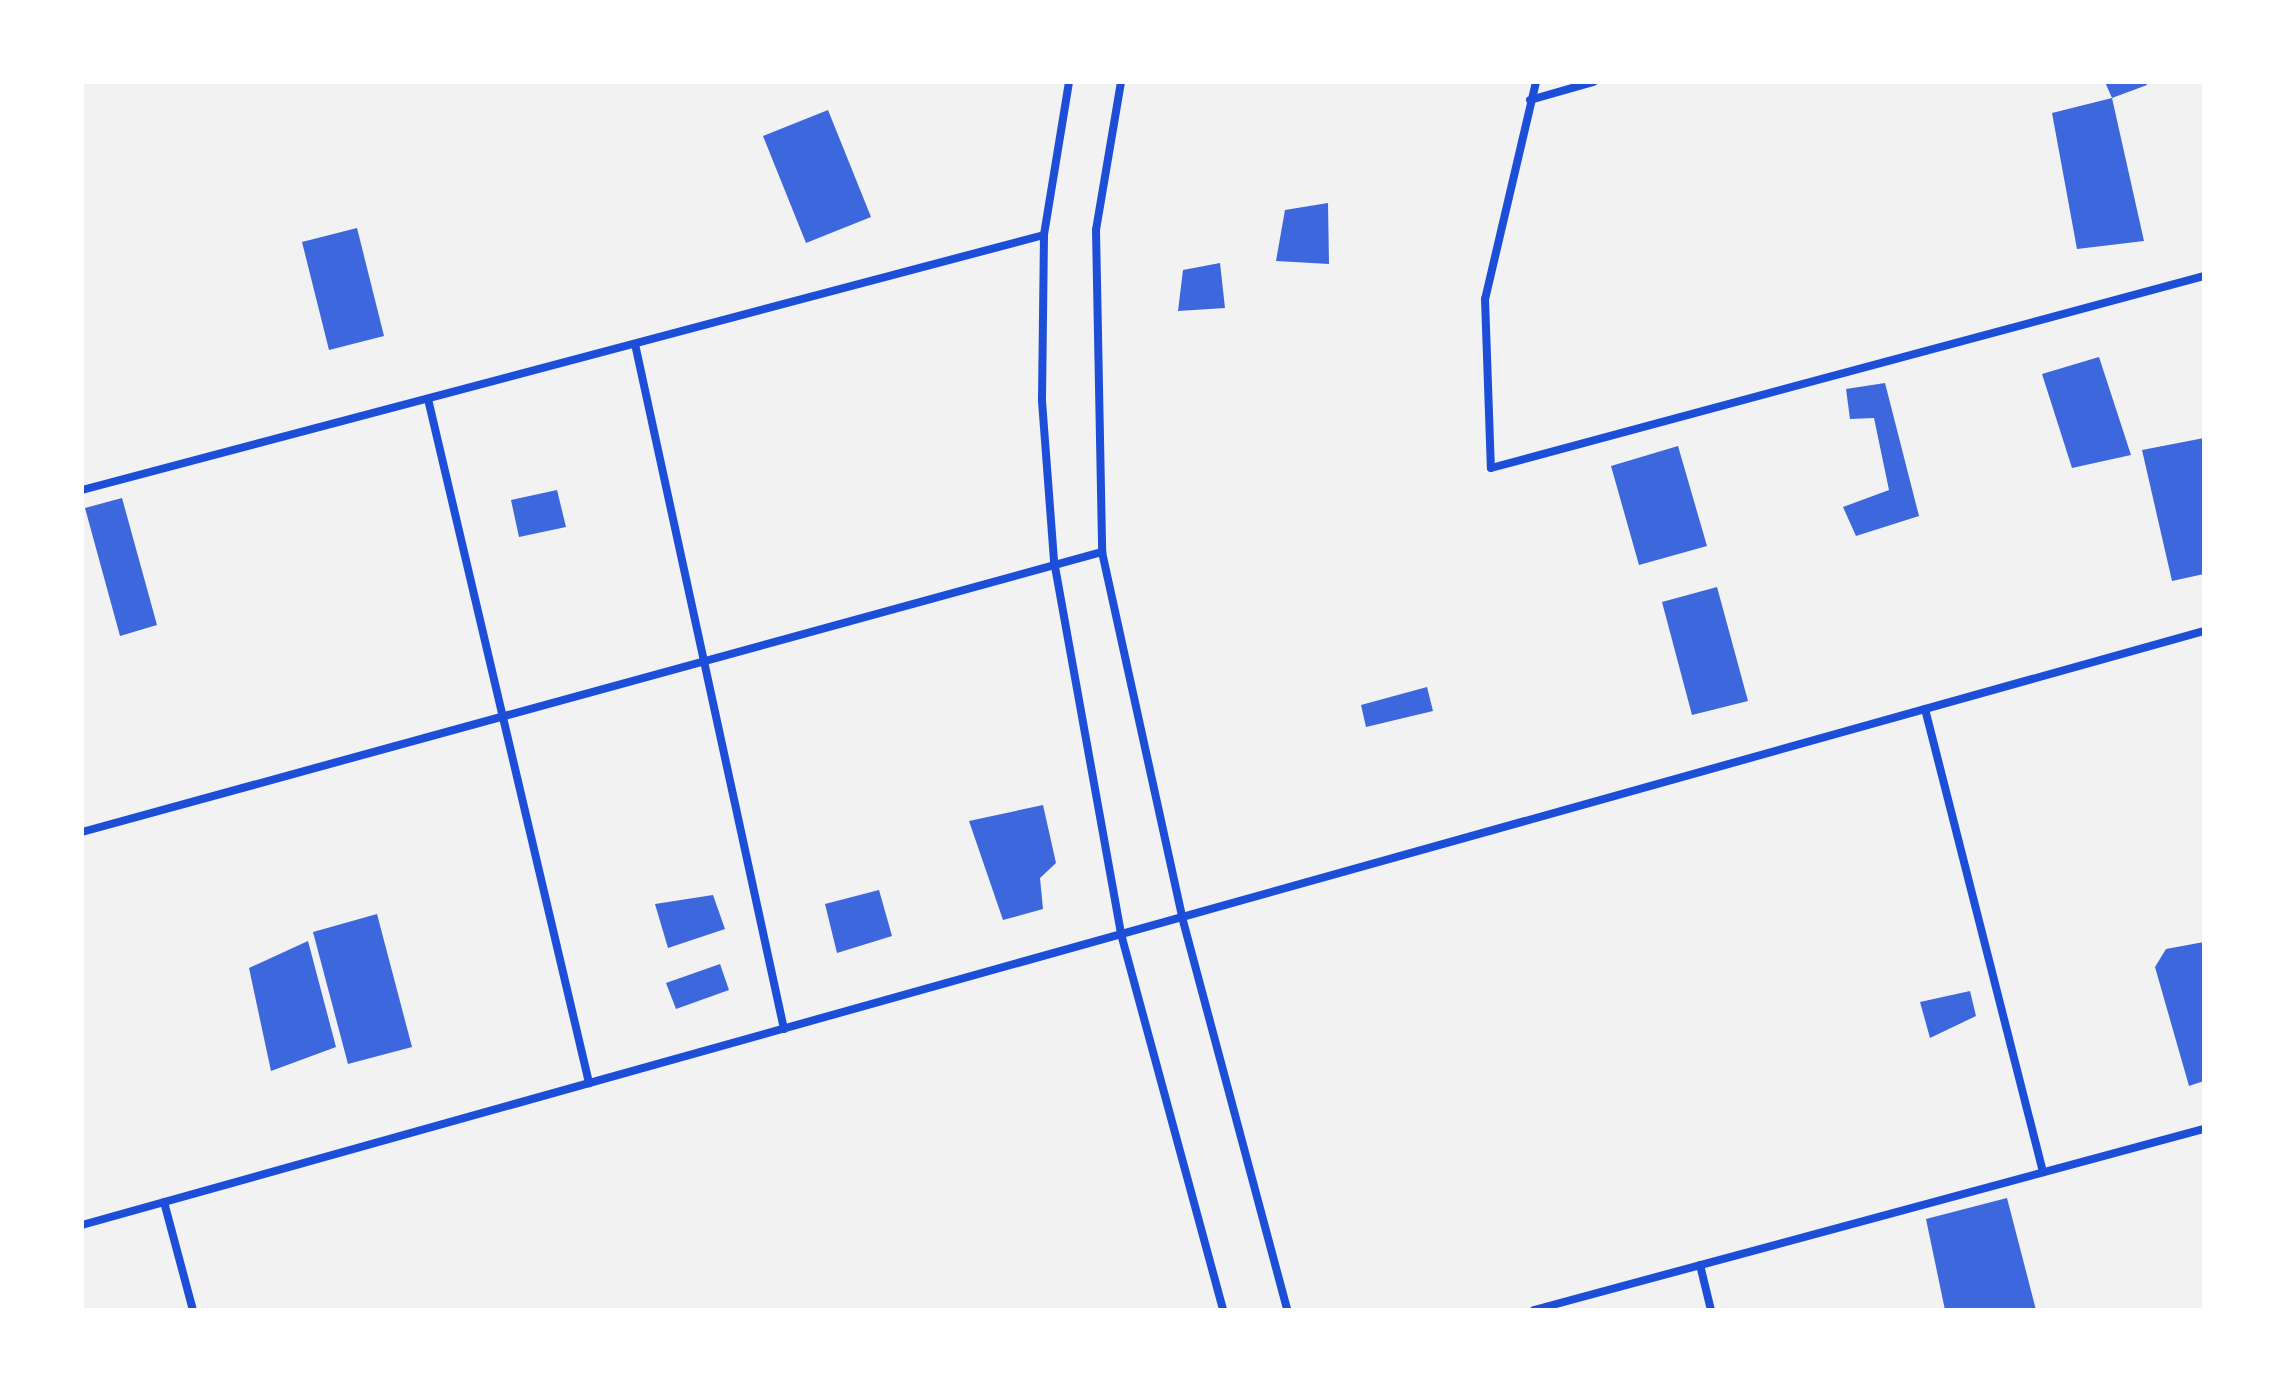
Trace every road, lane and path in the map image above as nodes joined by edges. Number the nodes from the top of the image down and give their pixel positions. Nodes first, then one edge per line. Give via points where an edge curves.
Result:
1 (1069, 82) edge
2 (1121, 82) edge
3 (1536, 82) edge
4 (1593, 82) edge
5 (1530, 100) junction
6 (1044, 235) junction
7 (2204, 276) edge
8 (635, 344) junction
9 (428, 399) junction
10 (82, 490) edge
11 (1102, 552) junction
12 (1054, 561) junction
13 (2204, 631) edge
14 (704, 659) junction
15 (1925, 709) junction
16 (502, 715) junction
17 (82, 832) edge
18 (1182, 917) junction
19 (1121, 934) junction
20 (784, 1029) junction
21 (589, 1083) junction
22 (2204, 1129) edge
23 (2043, 1172) junction
24 (164, 1202) junction
25 (82, 1225) edge
26 (1700, 1265) junction
27 (193, 1310) edge
28 (1223, 1310) edge
29 (1287, 1310) edge
30 (1534, 1310) edge
31 (1711, 1310) edge

1 - 6 street
2 - 11 street via 1096,230
3 - 5 street
4 - 5 street
5 - 7 street via 1485,299 1491,468
6 - 8 street
6 - 12 street via 1042,401
8 - 9 street
8 - 14 street
9 - 10 street
9 - 16 street
11 - 12 street
11 - 18 street
12 - 14 street
12 - 19 street
13 - 15 street
14 - 16 street
14 - 20 street
15 - 18 street
15 - 23 street
16 - 17 street
16 - 21 street
18 - 19 street
18 - 29 street
19 - 20 street
19 - 28 street
20 - 21 street
21 - 24 street
22 - 23 street
23 - 26 street
24 - 25 street
24 - 27 street
26 - 30 street
26 - 31 street

